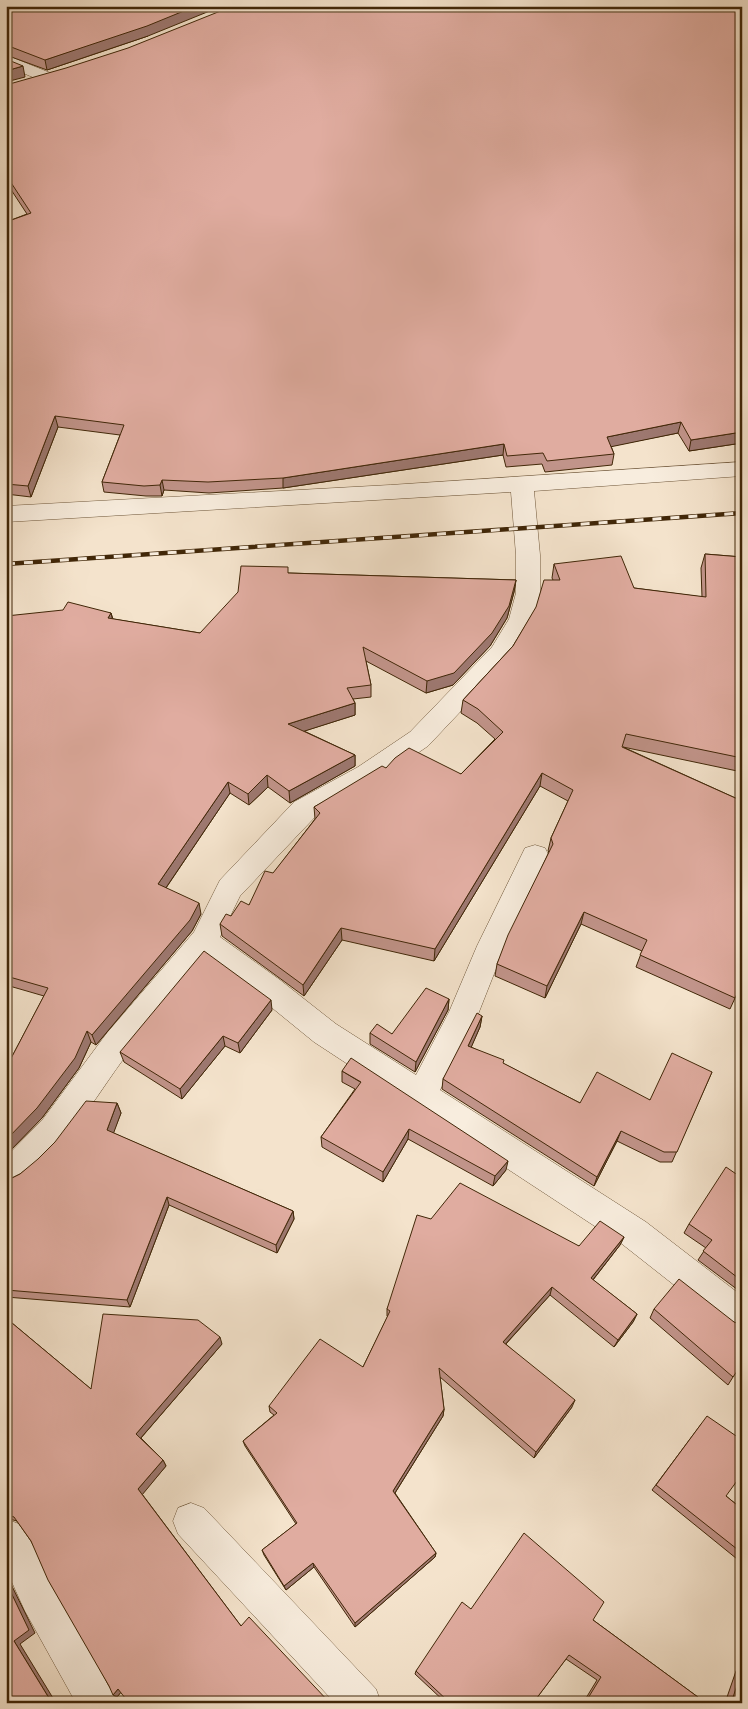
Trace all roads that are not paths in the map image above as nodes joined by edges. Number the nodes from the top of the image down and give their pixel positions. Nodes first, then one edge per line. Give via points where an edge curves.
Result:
1 (6, 60) edge
2 (64, 73) edge
3 (47, 78) junction
4 (23, 84) edge
5 (742, 469) edge
6 (522, 484) junction
7 (6, 514) edge
8 (535, 856) dead end
9 (204, 941) junction
10 (422, 1094) junction
11 (6, 1176) edge
12 (742, 1317) edge
13 (191, 1521) dead end
14 (6, 1537) edge
15 (98, 1703) edge
16 (362, 1703) edge

1 - 3 street
2 - 3 street
3 - 4 street
5 - 6 street
6 - 7 street
6 - 9 street via 528,593 521,620 501,653 418,739 367,774 304,810 230,888
8 - 10 street via 491,946 462,1017
9 - 10 street via 325,1033
9 - 11 street via 118,1043 54,1129 24,1163
10 - 12 street via 626,1228
13 - 16 street
14 - 15 street via 22,1559 38,1598

